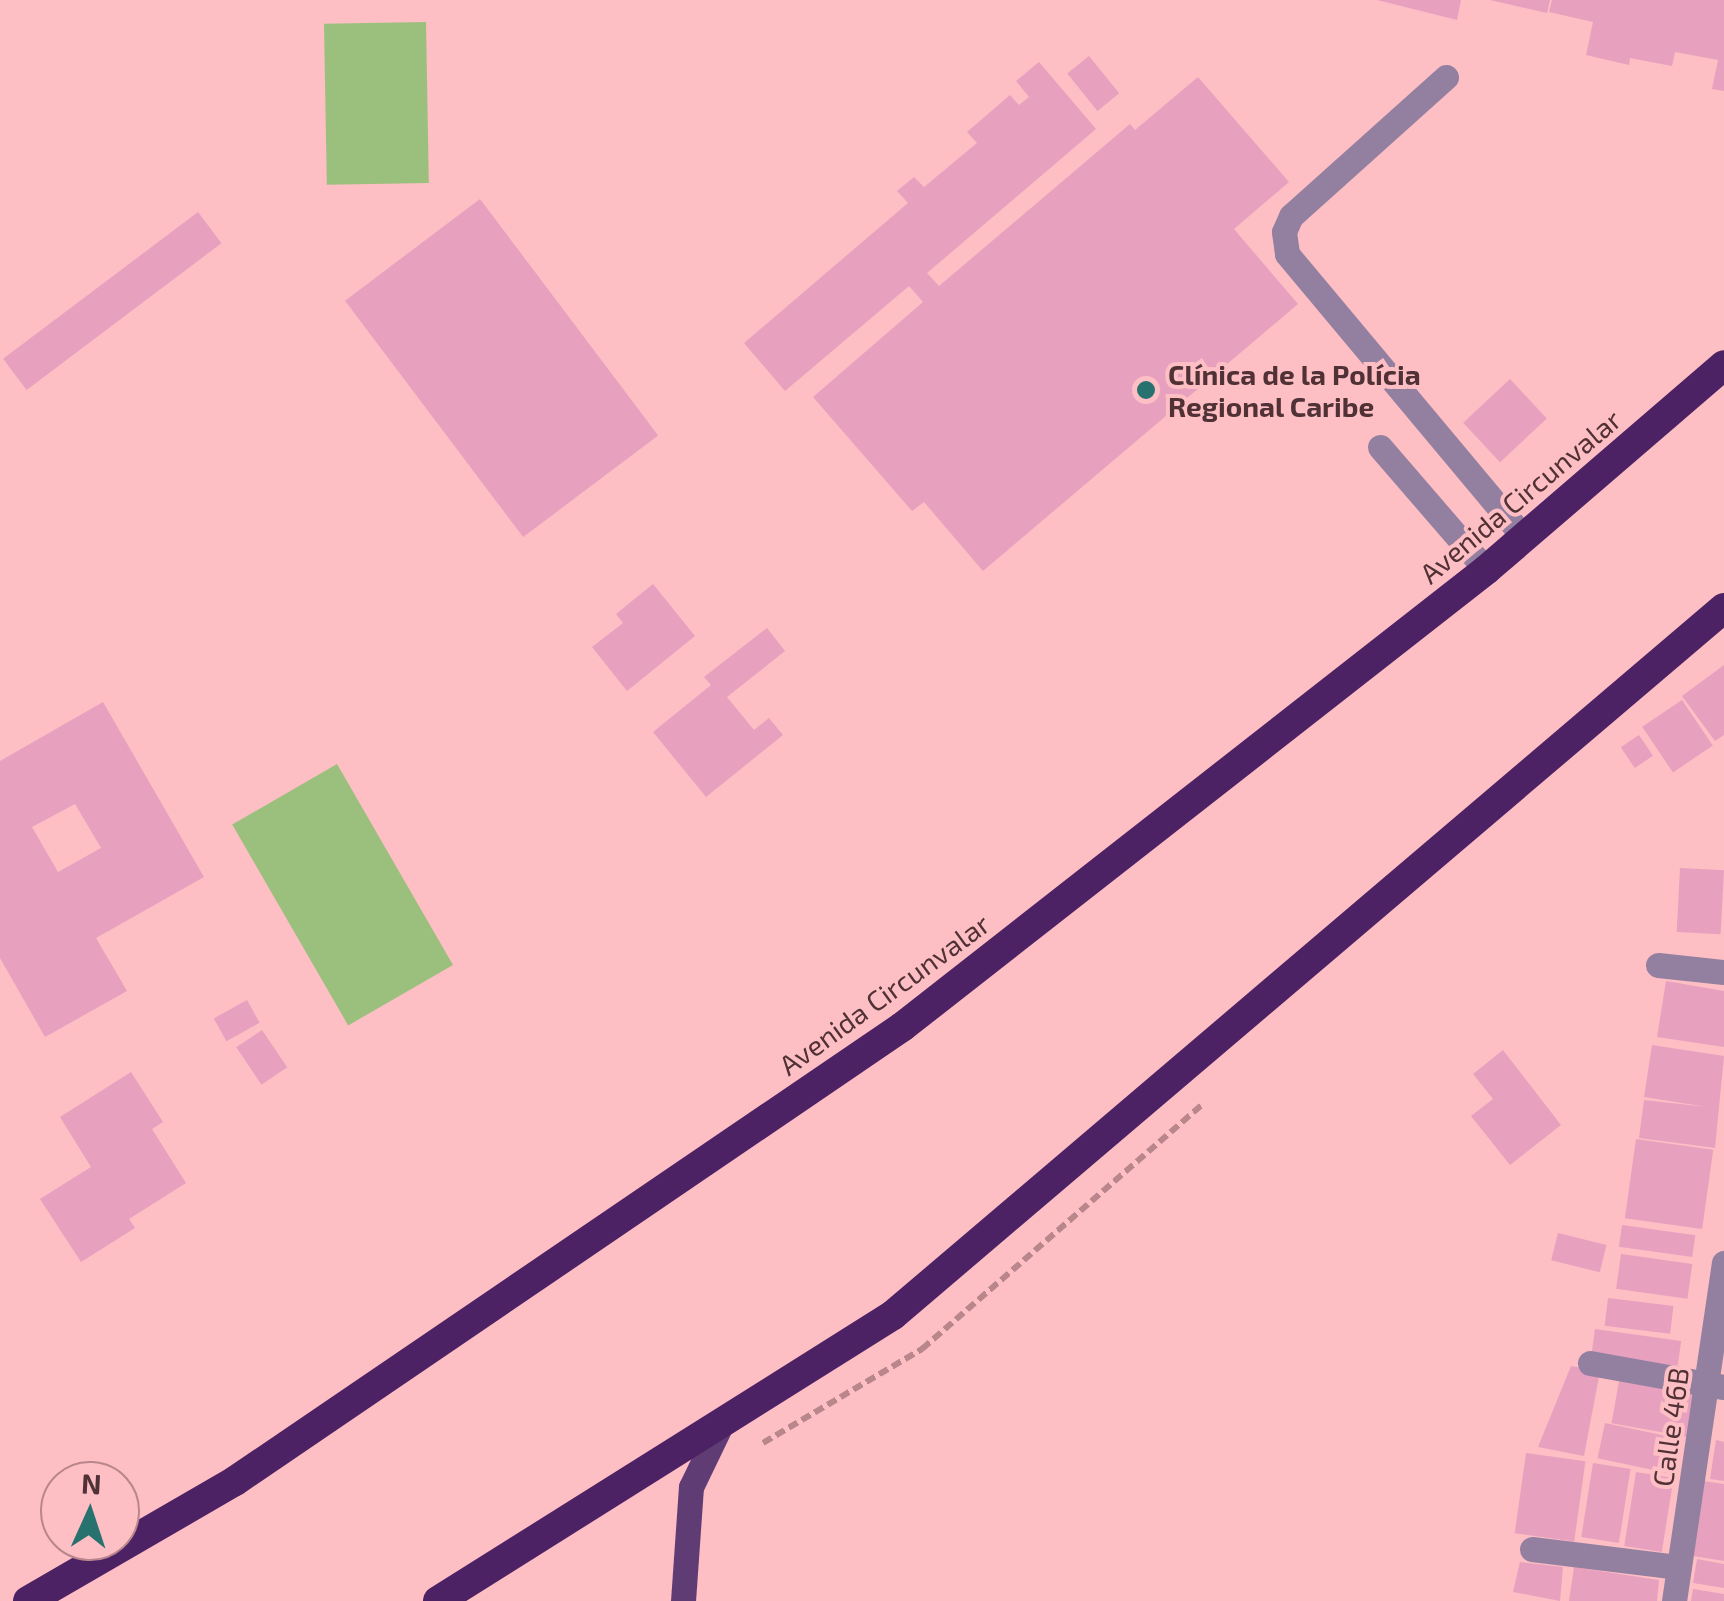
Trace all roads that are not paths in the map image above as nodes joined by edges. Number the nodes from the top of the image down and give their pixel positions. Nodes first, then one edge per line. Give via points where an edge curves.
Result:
1 (1446, 77) dead end
2 (1724, 365) edge
3 (1380, 447) dead end
4 (1524, 537) junction
5 (1486, 570) junction
6 (1724, 608) edge
7 (1658, 965) dead end
8 (1724, 972) edge
9 (1724, 1262) edge
10 (1590, 1363) dead end
11 (1715, 1385) edge
12 (718, 1429) junction
13 (1532, 1548) dead end
14 (1679, 1567) junction
15 (28, 1601) edge
16 (438, 1601) edge
17 (683, 1601) edge
18 (1674, 1601) edge

1 - 4 lane via 1291,216 1284,232 1298,274
2 - 4 highway, Avenida Circunvalar
3 - 5 lane
4 - 5 highway, Avenida Circunvalar
5 - 15 highway, Avenida Circunvalar via 902,1026 234,1480
6 - 12 highway via 892,1315
7 - 8 lane
9 - 11 lane, Calle 46B
10 - 11 lane
11 - 14 lane, Calle 46B
12 - 16 highway
12 - 17 main road via 691,1487
13 - 14 lane
14 - 18 lane, Calle 46B

